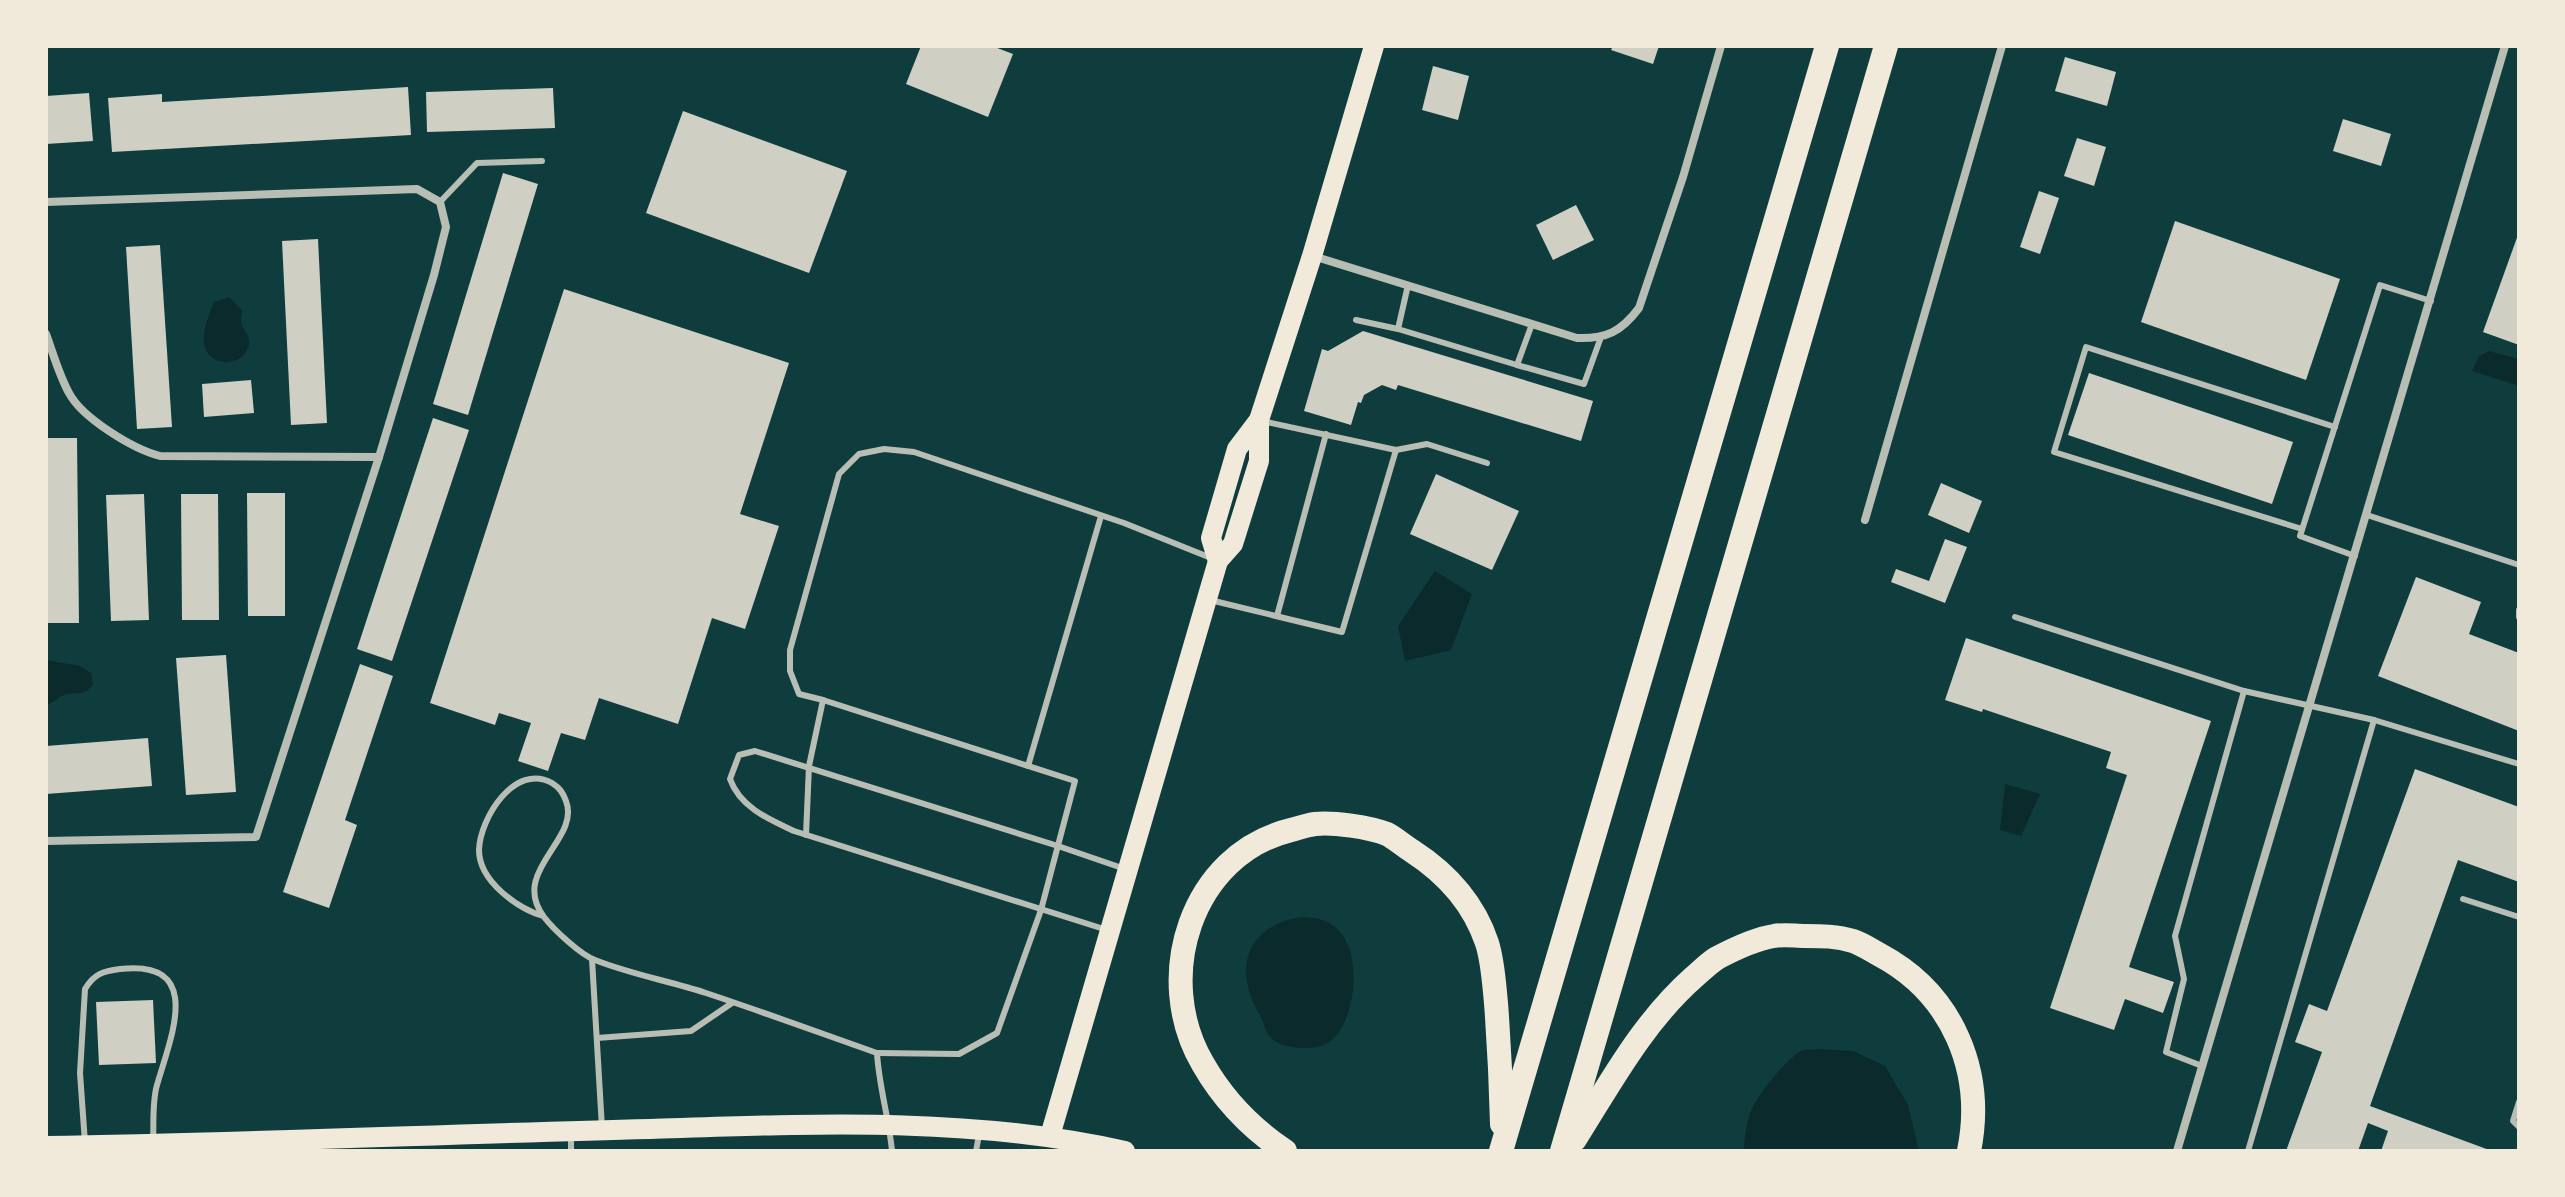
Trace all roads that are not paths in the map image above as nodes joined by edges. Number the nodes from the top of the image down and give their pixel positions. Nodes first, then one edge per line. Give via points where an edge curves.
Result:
1 (1374, 46) edge
2 (1721, 46) edge
3 (1827, 46) edge
4 (1886, 46) edge
5 (2002, 46) edge
6 (2505, 46) edge
7 (542, 161) dead end
8 (46, 202) edge
9 (440, 202) junction
10 (1312, 256) junction
11 (1408, 285) junction
12 (2431, 301) junction
13 (1356, 320) dead end
14 (1532, 324) junction
15 (1398, 329) junction
16 (46, 334) edge
17 (1601, 337) junction
18 (1517, 365) junction
19 (1259, 420) junction
20 (2335, 427) junction
21 (1326, 434) junction
22 (1396, 450) junction
23 (379, 457) junction
24 (1487, 463) dead end
25 (2367, 515) junction
26 (1101, 516) junction
27 (1865, 520) dead end
28 (2302, 529) junction
29 (2355, 556) junction
30 (1218, 561) junction
31 (2519, 565) edge
32 (1207, 599) junction
33 (2519, 610) edge
34 (1277, 616) junction
35 (2015, 617) dead end
36 (2519, 617) edge
37 (2244, 691) junction
38 (823, 700) junction
39 (2310, 706) junction
40 (2374, 720) junction
41 (2519, 764) edge
42 (809, 766) junction
43 (1028, 766) junction
44 (806, 835) junction
45 (46, 841) edge
46 (1058, 846) junction
47 (1127, 870) junction
48 (2463, 899) dead end
49 (1041, 910) junction
50 (543, 916) junction
51 (2519, 917) edge
52 (1110, 931) junction
53 (592, 959) junction
54 (733, 1002) junction
55 (597, 1038) junction
56 (877, 1053) junction
57 (2202, 1066) junction
58 (2519, 1102) edge
59 (890, 1125) junction
60 (2519, 1127) edge
61 (980, 1128) junction
62 (602, 1130) junction
63 (1050, 1136) junction
64 (571, 1141) edge
65 (153, 1144) junction
66 (46, 1146) edge
67 (84, 1148) edge
68 (1502, 1148) edge
69 (892, 1151) edge
70 (976, 1151) edge
71 (1125, 1151) edge
72 (1285, 1151) edge
73 (1565, 1151) edge
74 (1969, 1151) edge
75 (2177, 1151) edge
76 (2248, 1151) edge

1 - 10 main road
2 - 17 street via 1639,308 1629,322
3 - 68 highway
4 - 73 highway
5 - 27 street
6 - 12 street
7 - 9 lane via 477,163
8 - 9 street via 417,189
9 - 23 street via 446,227
10 - 11 street
10 - 19 main road
11 - 14 street
11 - 15 lane
12 - 20 lane via 2380,285
12 - 25 street
13 - 15 lane
14 - 17 street via 1577,338
14 - 18 lane
15 - 18 lane
16 - 23 street via 77,405 146,452
17 - 18 lane via 1584,384
19 - 21 lane
19 - 30 main road via 1259,461 1233,544
20 - 28 lane
20 - 28 lane via 2086,347 2054,452
21 - 22 lane
21 - 34 lane
22 - 24 lane via 1427,444
22 - 34 lane via 1342,632
23 - 45 street via 256,837
25 - 29 street
25 - 31 lane
26 - 30 lane
26 - 38 lane via 914,452 884,449 859,454 839,474 790,650 790,671 799,694
26 - 43 lane
28 - 29 lane via 2300,536
29 - 39 street
30 - 32 main road
32 - 34 lane
32 - 47 main road
33 - 36 lane
35 - 37 lane
37 - 39 lane
37 - 57 lane via 2175,936 2184,979 2166,1052
38 - 42 lane
38 - 43 lane
39 - 40 lane
39 - 57 street
40 - 41 lane
40 - 76 lane
42 - 44 lane
42 - 44 lane via 755,751 739,755 730,779 736,795 765,818
42 - 46 lane
43 - 46 lane via 1075,781
44 - 49 lane
46 - 47 lane
46 - 49 lane
47 - 52 main road
48 - 51 lane
49 - 52 lane
49 - 56 lane via 997,1033 959,1054
50 - 50 lane via 535,897 536,879 569,818 561,790 535,778 500,797 479,851 490,878 504,894
50 - 53 lane
52 - 63 main road
53 - 54 lane
53 - 55 lane
54 - 55 lane via 691,1031
54 - 56 lane
55 - 62 lane
56 - 59 lane
57 - 75 street
58 - 60 lane via 2513,1121
59 - 61 main road
59 - 62 main road
59 - 69 lane
61 - 63 main road
61 - 70 lane
62 - 64 main road
63 - 71 main road
64 - 65 main road
65 - 67 main road
65 - 67 lane via 156,1088 177,1005 165,979 132,968 104,971 85,989 80,1073
66 - 67 main road
68 - 72 highway via 1493,976 1478,921 1448,879 1387,835 1315,824 1276,833 1243,850 1210,883 1187,932 1180,974 1186,1024 1201,1062 1231,1105
73 - 74 highway via 1673,996 1714,959 1775,935 1854,941 1893,962 1931,996 1957,1036 1971,1077

